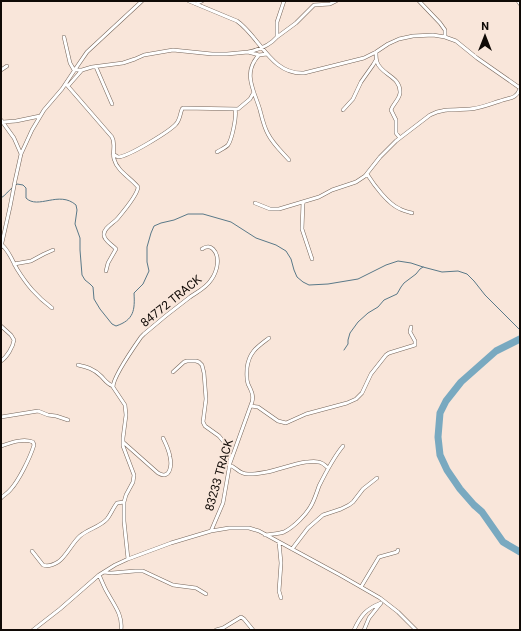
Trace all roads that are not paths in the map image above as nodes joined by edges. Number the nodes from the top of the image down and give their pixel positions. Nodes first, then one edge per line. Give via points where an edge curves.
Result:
1 (142, 1) edge
2 (189, 1) edge
3 (202, 1) edge
4 (284, 1) edge
5 (336, 1) edge
6 (420, 1) edge
7 (518, 1) edge
8 (196, 4) junction
9 (520, 4) edge
10 (64, 37) dead end
11 (276, 37) junction
12 (445, 37) junction
13 (261, 47) junction
14 (248, 52) junction
15 (376, 52) junction
16 (267, 54) junction
17 (260, 55) junction
18 (376, 59) junction
19 (7, 66) dead end
20 (96, 67) junction
21 (1, 70) edge
22 (74, 70) junction
23 (82, 70) junction
24 (67, 85) junction
25 (520, 90) edge
26 (254, 92) junction
27 (112, 104) dead end
28 (235, 109) junction
29 (343, 110) dead end
30 (40, 116) junction
31 (2, 121) edge
32 (400, 138) junction
33 (217, 152) dead end
34 (21, 154) junction
35 (114, 154) junction
36 (290, 160) dead end
37 (367, 174) junction
38 (303, 202) junction
39 (255, 203) dead end
40 (412, 213) dead end
41 (1, 246) edge
42 (202, 249) dead end
43 (53, 250) dead end
44 (312, 259) dead end
45 (14, 264) junction
46 (106, 271) dead end
47 (52, 308) dead end
48 (1, 326) edge
49 (410, 327) dead end
50 (269, 338) dead end
51 (1, 361) edge
52 (78, 365) dead end
53 (173, 372) dead end
54 (113, 386) junction
55 (251, 406) junction
56 (1, 417) edge
57 (68, 420) dead end
58 (163, 438) dead end
59 (123, 442) junction
60 (1, 446) edge
61 (343, 446) dead end
62 (230, 464) junction
63 (328, 468) junction
64 (377, 478) dead end
65 (1, 498) edge
66 (124, 502) junction
67 (210, 531) junction
68 (265, 535) junction
69 (279, 542) junction
70 (292, 549) junction
71 (32, 550) dead end
72 (398, 550) dead end
73 (128, 559) junction
74 (104, 572) junction
75 (100, 575) junction
76 (361, 587) junction
77 (206, 594) dead end
78 (281, 598) dead end
79 (382, 602) junction
80 (33, 630) edge
81 (121, 630) edge
82 (216, 630) edge
83 (253, 630) edge
84 (354, 630) edge
85 (364, 630) edge
86 (416, 630) edge

1 - 22 street via 88,52
2 - 8 street
3 - 8 street
4 - 11 street via 277,22
5 - 11 street via 314,5 296,23
6 - 12 street via 444,27
7 - 9 street
8 - 13 street via 241,24
10 - 22 street
11 - 13 street
12 - 15 street via 405,37
12 - 25 street via 456,41
13 - 14 street
13 - 16 street
14 - 17 street
14 - 20 street via 220,54 168,51 144,55 124,63
15 - 16 street via 364,58 304,73 287,71
15 - 18 street
16 - 17 street
17 - 26 street via 250,72
18 - 29 street via 353,99
18 - 32 street via 382,70 394,78 400,90 391,110 396,120 396,133
19 - 21 street
20 - 23 street
20 - 27 street
22 - 23 street
22 - 24 street
23 - 24 street
24 - 30 street
24 - 35 street via 112,137
25 - 32 street via 514,97 480,108 435,113
26 - 28 street via 248,101 239,109
26 - 36 street via 268,134
28 - 33 street via 236,116 230,141
28 - 35 street via 183,108 177,122 158,138 126,156 118,157
30 - 31 street
30 - 34 street
31 - 34 street
32 - 37 street
34 - 41 street
35 - 46 street via 118,167 138,188 120,215 105,231 104,236 116,249
37 - 38 street via 356,182
37 - 40 street via 396,207
38 - 39 street via 275,209
38 - 44 street via 302,229
41 - 45 street via 8,252
42 - 54 street, 84772 TRACK via 209,246 216,256 217,269 211,280 141,337 120,369
43 - 45 street via 31,261
45 - 47 street via 26,284
48 - 51 street via 14,340
49 - 55 street via 415,345 388,353 369,377 360,396 351,401 306,414 286,423 278,421 258,407
50 - 55 street, 83233 TRACK via 254,350 249,358 246,376 253,397
52 - 54 street via 93,370
53 - 62 street via 187,361 196,361 202,365 206,399 203,422 228,447
54 - 59 street via 124,405 126,415
55 - 62 street, 83233 TRACK
56 - 57 street via 38,411
58 - 59 street via 171,460 166,475 158,473
59 - 66 street via 134,475
60 - 65 street via 25,441 31,441 34,445 18,479
61 - 63 street
62 - 63 street via 241,473 247,474 313,461
62 - 67 street, 83233 TRACK via 223,503
63 - 68 street via 314,502 305,514 284,532
64 - 70 street via 349,505 323,515 308,528
66 - 71 street via 117,503 104,522 78,537 56,563 45,566
66 - 73 street
67 - 68 street via 242,528
67 - 73 street
68 - 69 street
69 - 70 street
69 - 78 street
70 - 76 street
72 - 76 street via 379,557
73 - 74 street
74 - 75 street
74 - 77 street via 143,571 173,585 196,588
75 - 80 street
75 - 81 street via 118,611
76 - 79 street
79 - 84 street via 364,613
79 - 85 street via 369,618
79 - 86 street via 398,612
82 - 83 street via 241,617

